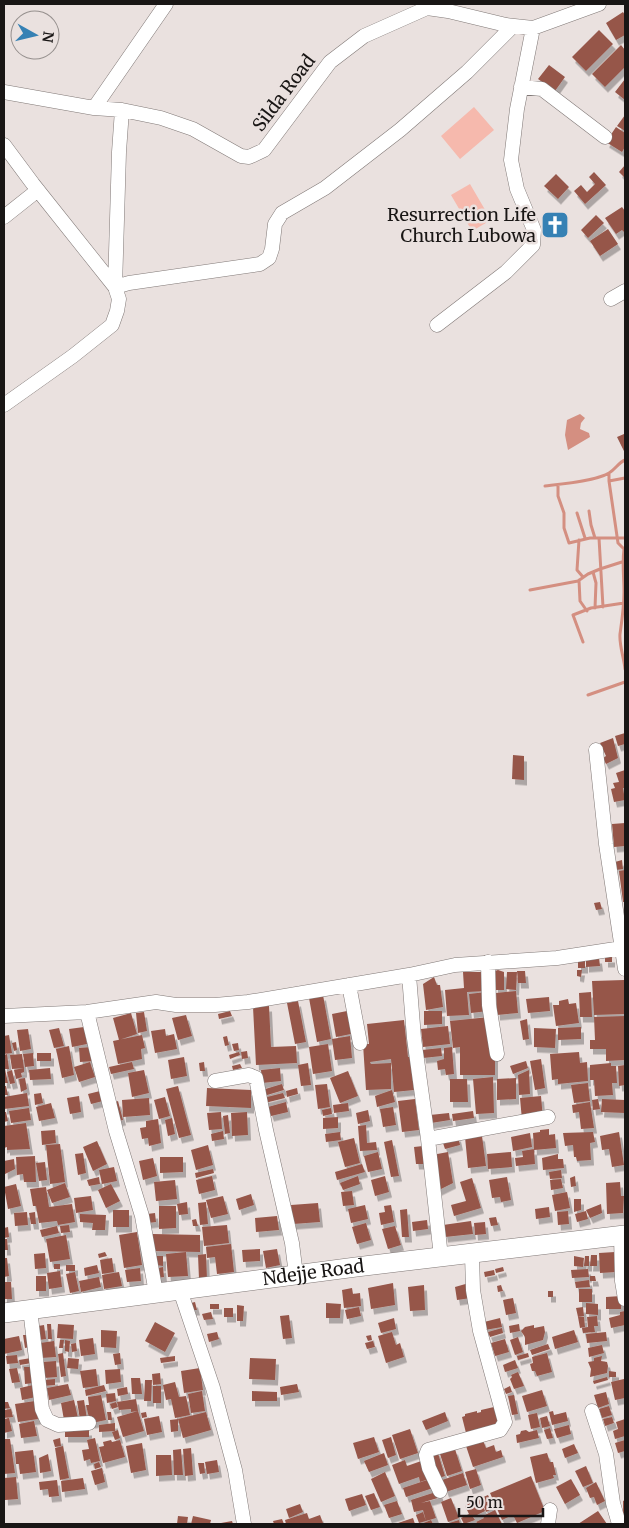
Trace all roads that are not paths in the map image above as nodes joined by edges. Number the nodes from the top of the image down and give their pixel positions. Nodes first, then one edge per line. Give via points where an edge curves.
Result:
1 (166, 4) edge
2 (599, 4) edge
3 (513, 26) junction
4 (533, 28) junction
5 (521, 87) junction
6 (4, 92) edge
7 (94, 108) junction
8 (122, 110) junction
9 (605, 137) dead end
10 (4, 145) edge
11 (38, 190) junction
12 (4, 217) edge
13 (115, 287) junction
14 (625, 290) edge
15 (610, 299) dead end
16 (437, 325) dead end
17 (4, 405) edge
18 (596, 750) dead end
19 (622, 948) junction
20 (488, 962) junction
21 (625, 969) edge
22 (409, 976) junction
23 (349, 985) junction
24 (87, 1012) junction
25 (4, 1016) edge
26 (360, 1044) dead end
27 (498, 1054) dead end
28 (215, 1081) dead end
29 (548, 1117) dead end
30 (428, 1139) junction
31 (623, 1235) edge
32 (472, 1254) junction
33 (441, 1257) junction
34 (296, 1275) junction
35 (180, 1290) junction
36 (156, 1293) junction
37 (625, 1299) edge
38 (30, 1309) junction
39 (4, 1313) edge
40 (592, 1411) dead end
41 (89, 1423) dead end
42 (440, 1491) dead end
43 (244, 1524) edge
44 (619, 1524) edge

1 - 7 street
2 - 4 street, Silda Road
3 - 4 street, Silda Road
3 - 8 street, Silda Road via 427,8 364,36 330,62 264,150 248,157 193,129
3 - 13 street via 467,72 400,130 324,188 282,212 276,224 269,258 260,264
4 - 5 street
5 - 9 street via 542,89
5 - 16 street via 512,160 517,189 534,230 532,245 506,272
6 - 7 street, Silda Road
7 - 8 street, Silda Road
8 - 13 street
10 - 11 street
11 - 12 street
11 - 13 street
13 - 17 street via 119,299 112,325
14 - 15 street
18 - 19 street
19 - 20 street via 557,958
19 - 21 street
20 - 22 street via 455,965
20 - 27 street via 489,1005
22 - 23 street
22 - 30 street
23 - 24 street via 240,1003 176,1005 156,1002
23 - 26 street
24 - 25 street
24 - 36 street via 116,1131 142,1216
28 - 34 street via 249,1075 256,1078
29 - 30 street
30 - 33 street
31 - 32 street, Ndejje Road
31 - 37 street
32 - 33 street, Ndejje Road
32 - 42 street via 473,1290 480,1331 505,1422 500,1430 428,1450 429,1468
33 - 34 street, Ndejje Road
34 - 35 street, Ndejje Road
35 - 36 street, Ndejje Road
35 - 43 street via 235,1470
36 - 38 street, Ndejje Road
38 - 39 street, Ndejje Road
38 - 41 street via 42,1409 47,1420 58,1424
40 - 44 street via 606,1454

